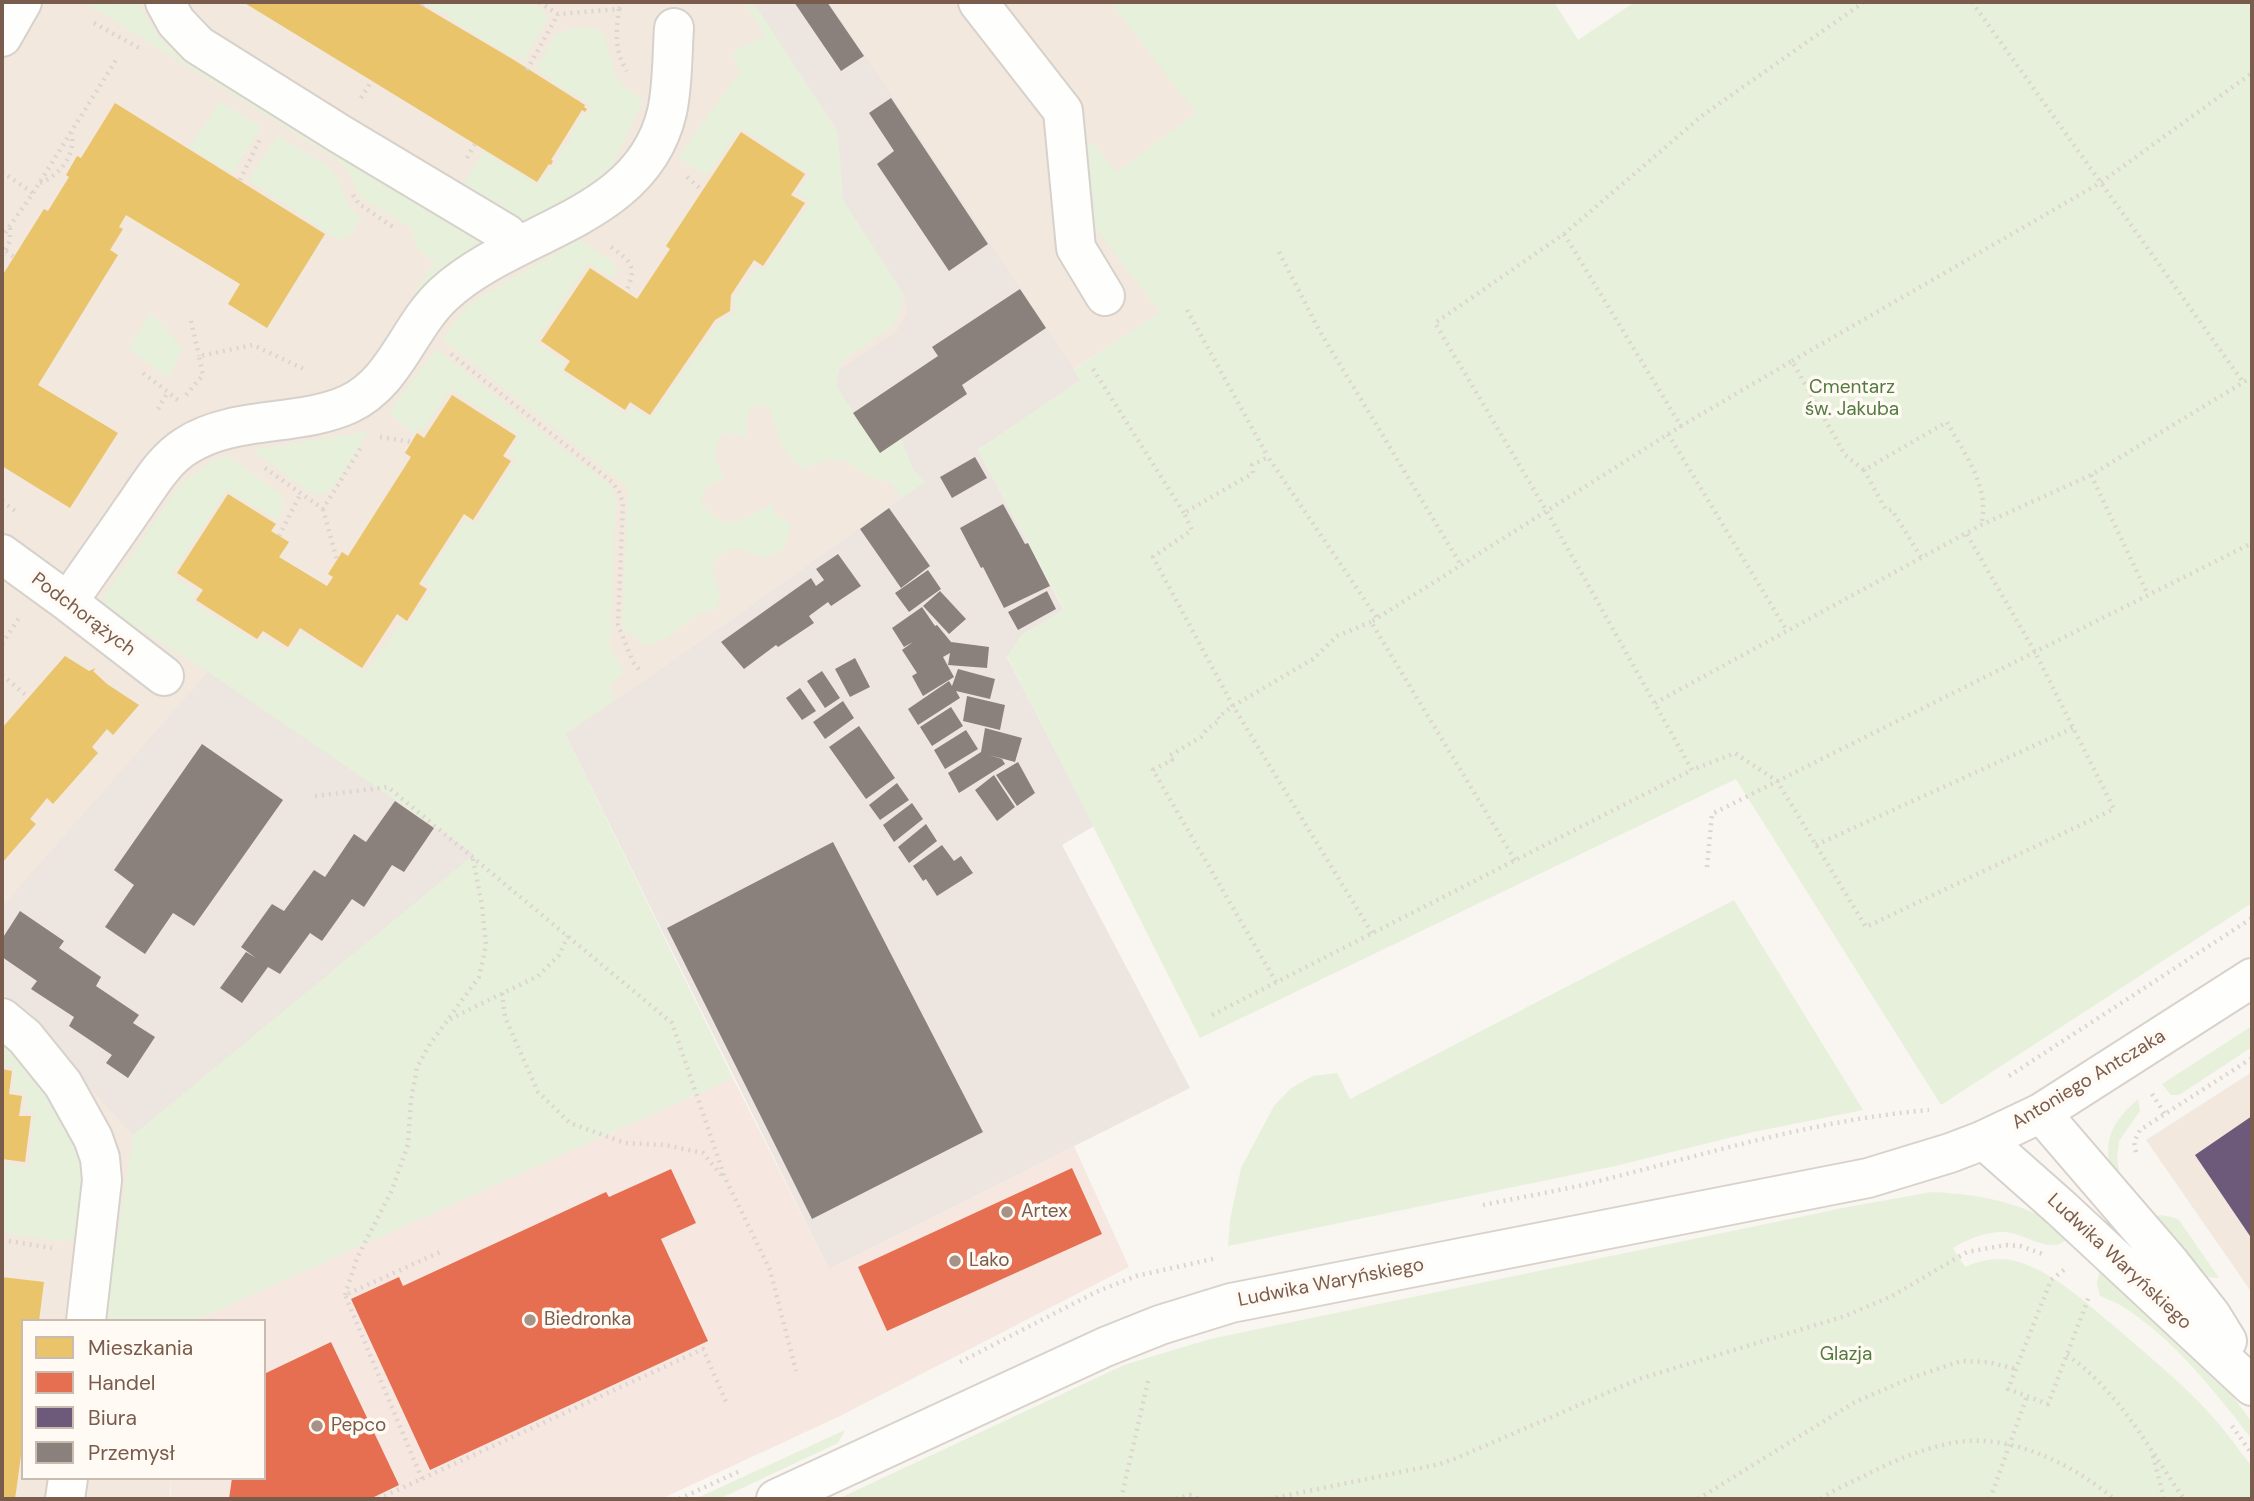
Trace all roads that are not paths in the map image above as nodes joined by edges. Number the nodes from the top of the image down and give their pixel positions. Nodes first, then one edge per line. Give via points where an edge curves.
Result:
1 (22, 2) edge
2 (164, 2) edge
3 (978, 2) edge
4 (674, 28) dead end
5 (2, 37) edge
6 (507, 234) dead end
7 (1105, 296) dead end
8 (2, 554) edge
9 (68, 602) junction
10 (164, 676) dead end
11 (2252, 978) edge
12 (2, 1018) edge
13 (2040, 1113) junction
14 (1984, 1140) junction
15 (1917, 1164) joint
16 (86, 1319) edge
17 (2252, 1384) edge
18 (68, 1480) edge
19 (65, 1499) edge
20 (776, 1499) edge

1 - 5 street
2 - 6 street via 198,45
3 - 7 street via 1063,111 1076,248
4 - 9 street via 667,113 646,160 620,187 590,210 472,272 451,288 433,305 384,377 363,396 327,411 228,429 186,446 162,468
8 - 9 street, Podchorążych
9 - 10 street, Podchorążych
11 - 13 street, Antoniego Antczaka
12 - 16 street via 63,1084 100,1158 102,1180
13 - 14 street, Antoniego Antczaka
13 - 17 street, Ludwika Waryńskiego via 2170,1262 2211,1315
14 - 15 street, Antoniego Antczaka
14 - 17 street, Ludwika Waryńskiego
15 - 20 street, Ludwika Waryńskiego via 1868,1178 1231,1303 1160,1325 1093,1353
18 - 19 street

